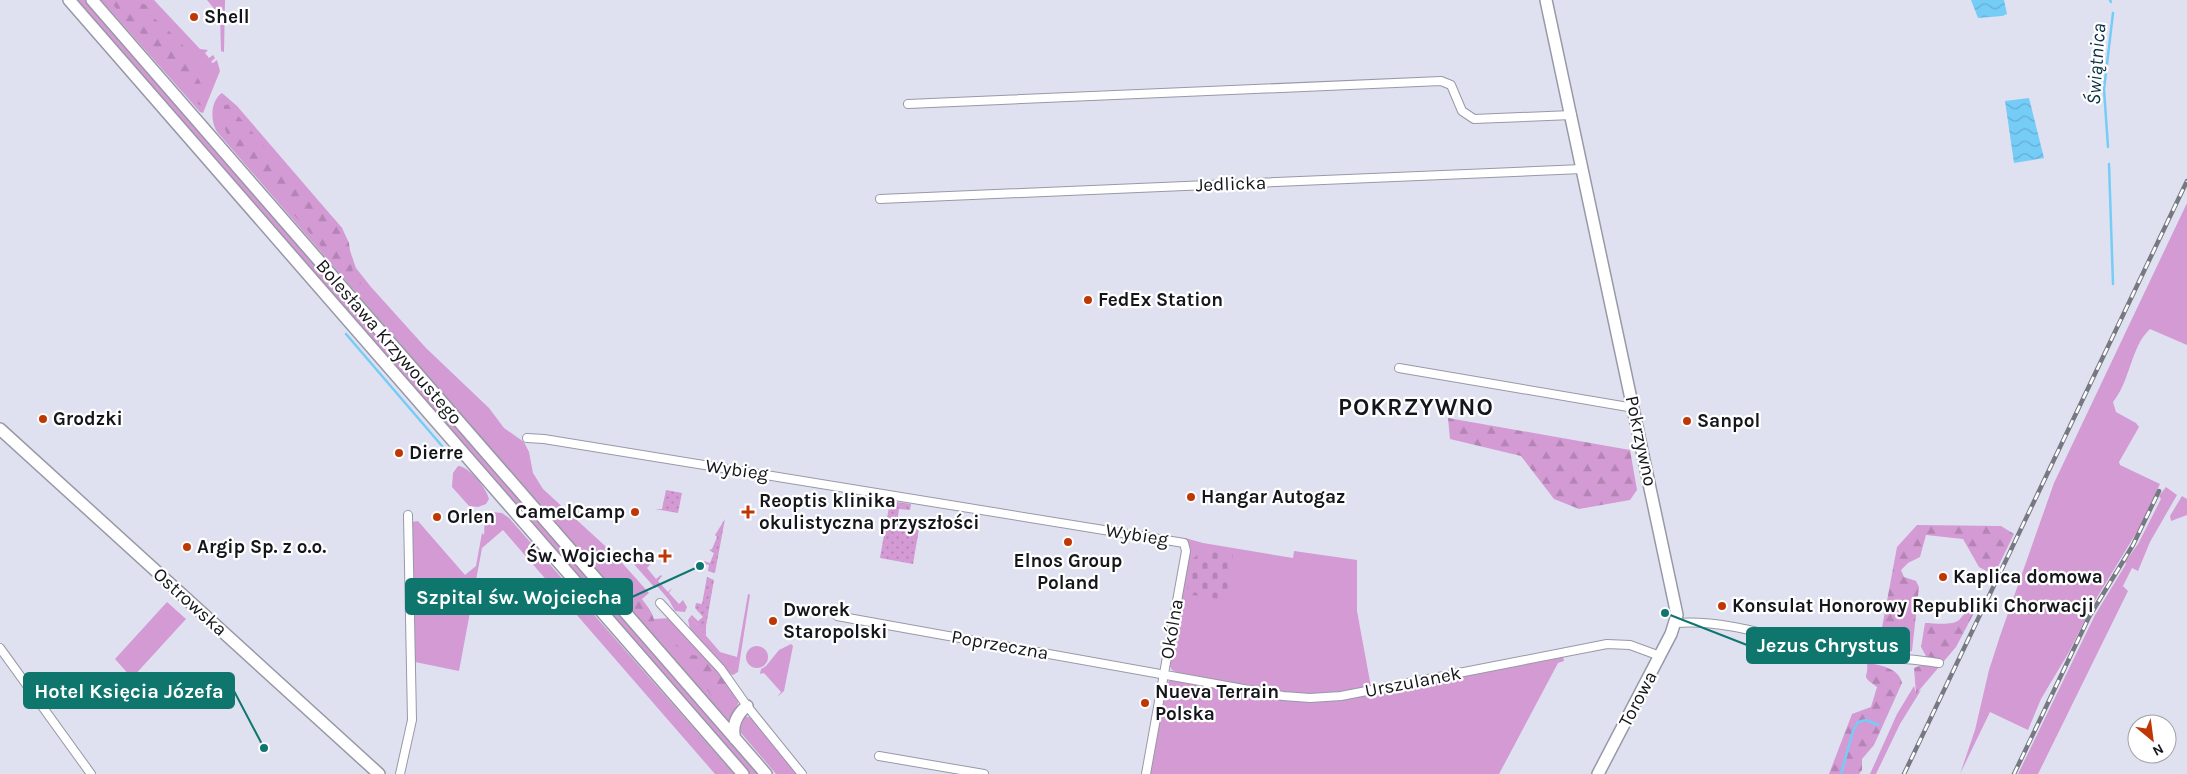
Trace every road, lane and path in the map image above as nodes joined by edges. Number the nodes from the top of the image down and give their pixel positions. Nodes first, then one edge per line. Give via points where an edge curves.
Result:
1 (69, 0) edge
2 (92, 0) edge
3 (1546, 0) edge
4 (908, 104) dead end
5 (1572, 115) junction
6 (1582, 169) junction
7 (880, 199) dead end
8 (1399, 368) dead end
9 (1634, 408) junction
10 (0, 430) edge
11 (526, 438) dead end
12 (408, 515) dead end
13 (1184, 543) joint
14 (660, 603) dead end
15 (837, 616) dead end
16 (1676, 623) junction
17 (0, 648) edge
18 (1660, 656) junction
19 (1939, 664) dead end
20 (1164, 674) junction
21 (747, 706) junction
22 (735, 739) junction
23 (879, 756) dead end
24 (92, 774) edge
25 (379, 774) edge
26 (400, 774) edge
27 (743, 774) edge
28 (766, 774) edge
29 (802, 774) edge
30 (984, 774) edge
31 (1146, 774) edge
32 (1598, 774) edge

1 - 27 main road, Bolesława Krzywoustego
2 - 22 main road, Bolesława Krzywoustego
3 - 5 main road, Pokrzywno
4 - 5 street via 1441,81 1451,85 1462,111 1474,119
5 - 6 main road, Pokrzywno
6 - 7 street, Jedlicka
6 - 9 main road, Pokrzywno
8 - 9 street
9 - 16 main road, Pokrzywno via 1677,610
10 - 25 main road, Ostrowska
11 - 13 street, Wybieg
12 - 26 street via 412,720
13 - 20 street, Okólna via 1186,551
14 - 21 street via 721,669
15 - 20 street, Poprzeczna
16 - 18 main road, Torowa
16 - 19 street via 1738,629 1858,654
17 - 24 street
18 - 20 street, Urszulanek via 1630,645 1607,644 1322,698 1284,696
18 - 32 main road, Torowa
20 - 31 street, Okólna
21 - 22 main road via 734,725
21 - 29 street
22 - 28 main road, Bolesława Krzywoustego
23 - 30 street

